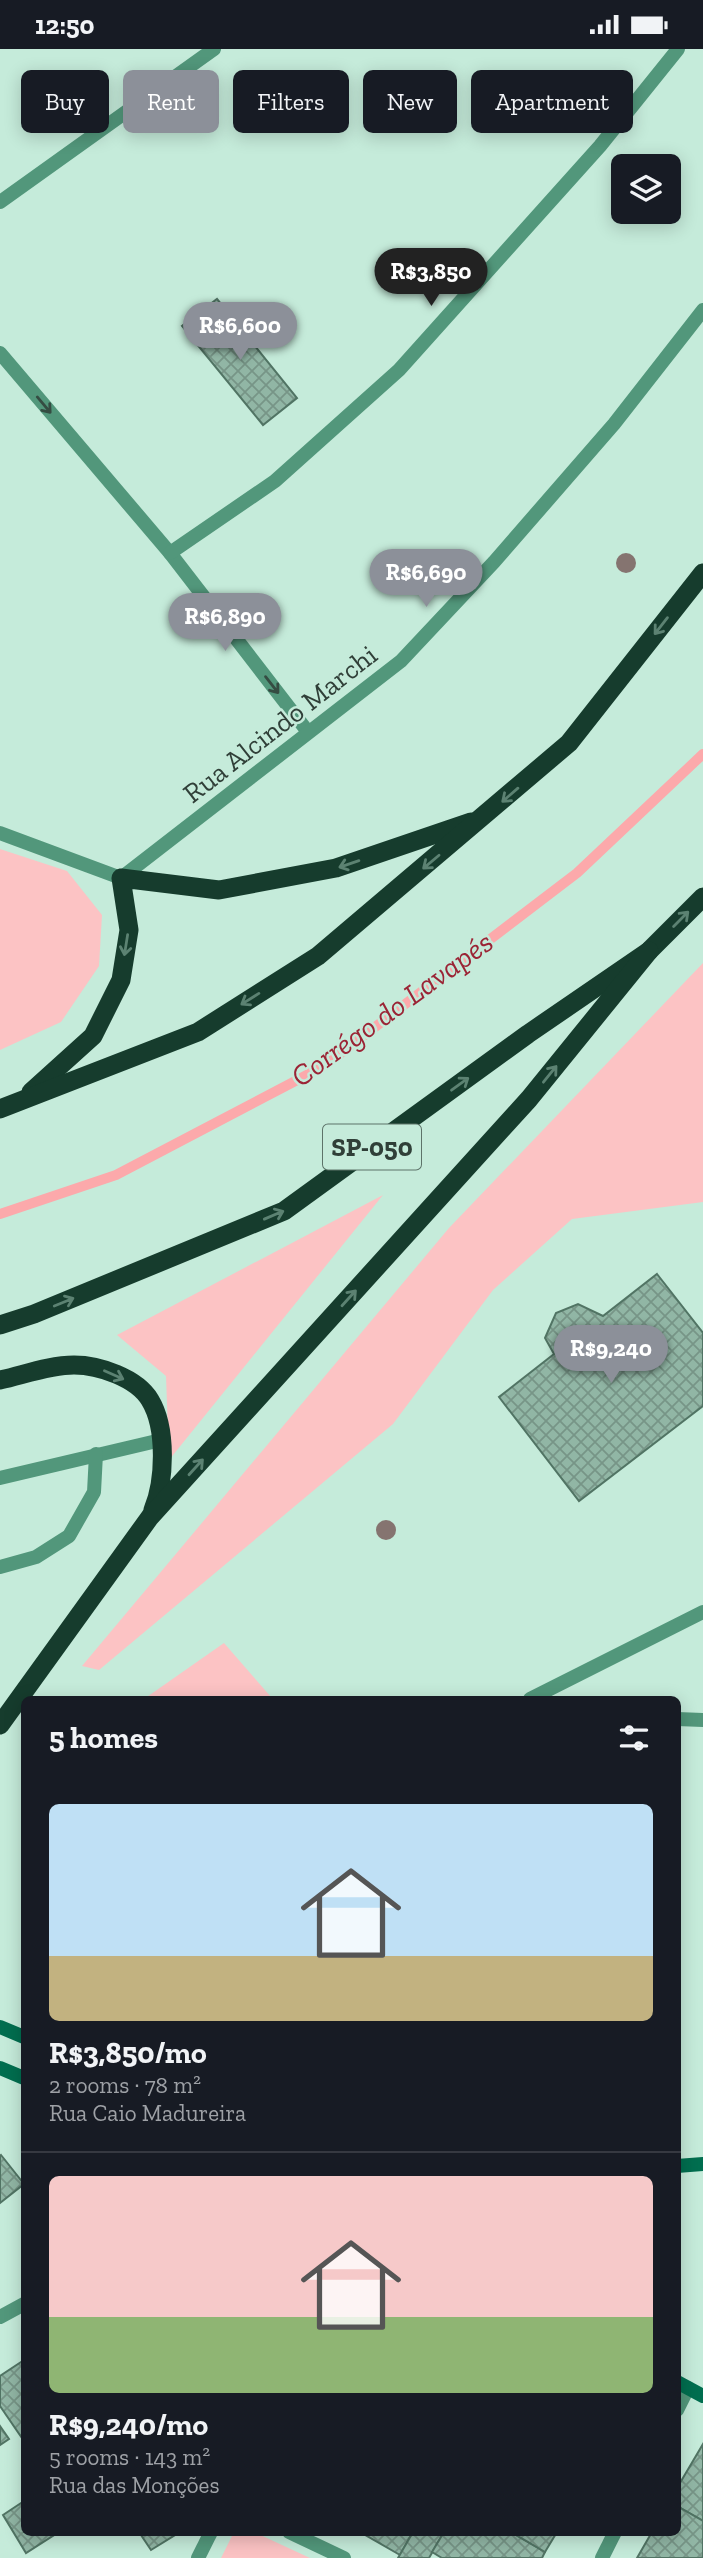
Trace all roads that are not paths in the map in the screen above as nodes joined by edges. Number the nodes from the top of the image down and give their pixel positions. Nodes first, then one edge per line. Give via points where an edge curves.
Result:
1 (214, 49) edge
2 (678, 49) edge
3 (0, 202) edge
4 (703, 310) edge
5 (0, 353) edge
6 (170, 553) junction
7 (703, 573) edge
8 (308, 732) junction
9 (483, 818) junction
10 (0, 833) edge
11 (121, 878) junction
12 (703, 897) edge
13 (649, 951) junction
14 (23, 1100) junction
15 (0, 1109) edge
16 (0, 1325) edge
17 (0, 1380) edge
18 (161, 1440) junction
19 (96, 1454) junction
20 (0, 1478) edge
21 (150, 1517) junction
22 (0, 1567) edge
23 (703, 1612) edge
24 (536, 1696) edge
25 (681, 1719) edge
26 (703, 1720) edge
27 (0, 1725) edge
28 (0, 2027) edge
29 (21, 2036) edge
30 (0, 2068) edge
31 (21, 2077) edge
32 (703, 2164) edge
33 (681, 2166) edge
34 (21, 2306) edge
35 (0, 2317) edge
36 (683, 2385) edge
37 (703, 2396) edge
38 (209, 2536) edge
39 (297, 2536) edge
40 (613, 2536) edge
41 (198, 2558) edge
42 (344, 2558) edge
43 (602, 2558) edge

1 - 3 street
2 - 6 street via 600,146 399,370 275,481
4 - 8 street, Rua Alcindo Marchi via 614,424 466,592 401,661
5 -> 6 street
6 -> 8 street
7 -> 9 highway via 569,743
8 - 11 street, Rua Alcindo Marchi
9 -> 11 highway via 336,868 219,890
9 -> 14 highway via 318,956 198,1032
10 - 11 street
11 -> 14 highway via 129,930 121,980 93,1036
13 -> 12 highway, SP-050
16 -> 13 highway, SP-050 via 284,1210
21 -> 13 highway via 529,1099
14 - 15 highway
17 -> 18 highway via 73,1365 100,1369 132,1383 149,1398
18 - 19 street
18 - 21 highway via 161,1487
19 - 20 street
19 - 22 street via 94,1492 69,1536 36,1557
21 - 27 highway
23 - 24 street
25 - 26 street
28 - 29 main road
30 - 31 main road
32 - 33 main road
34 - 35 street
36 - 37 main road
38 - 41 street
39 - 42 street
40 - 43 street

